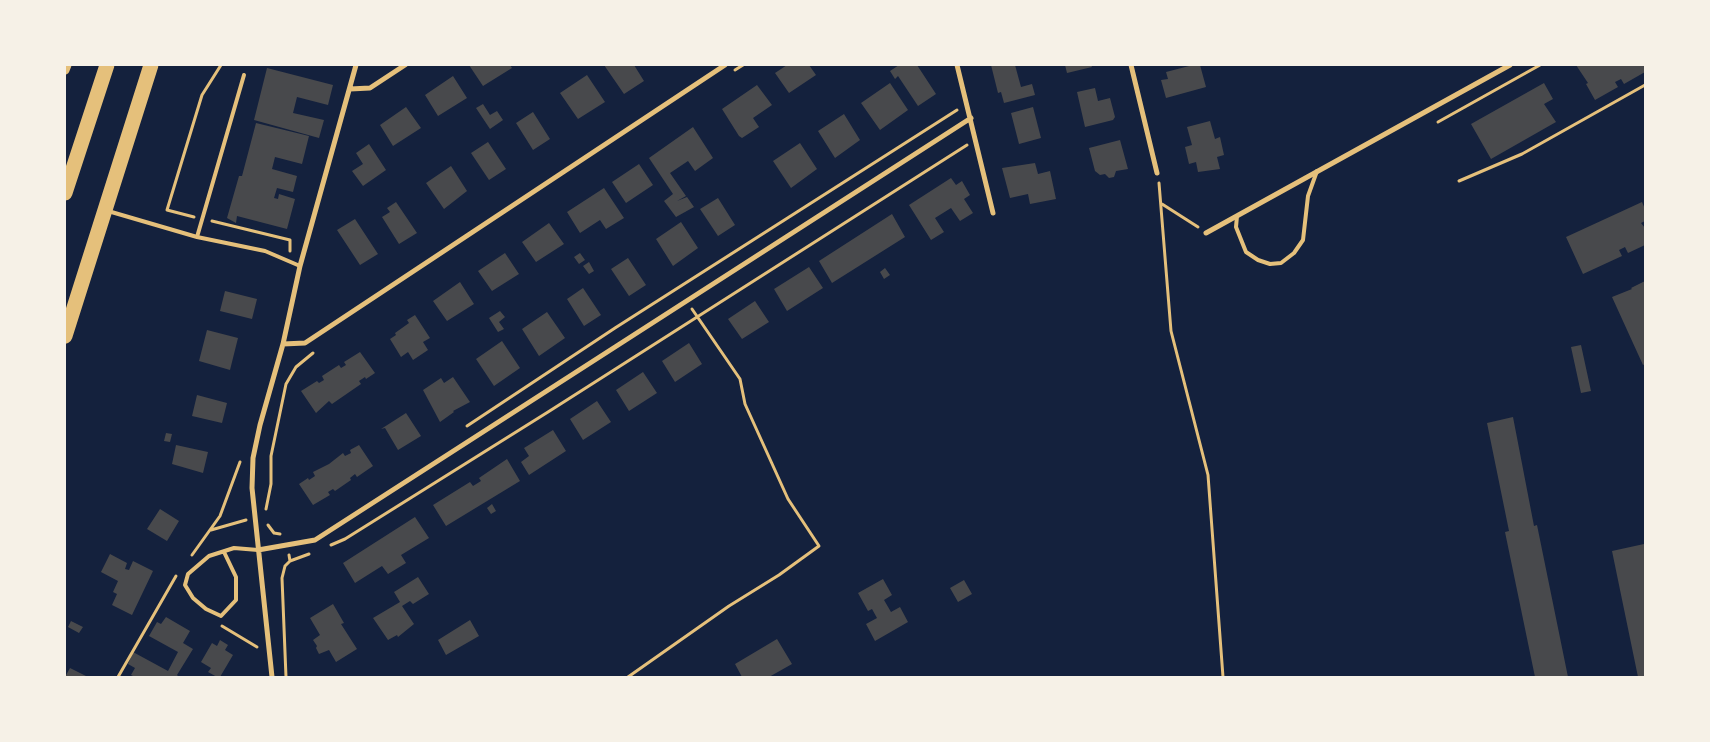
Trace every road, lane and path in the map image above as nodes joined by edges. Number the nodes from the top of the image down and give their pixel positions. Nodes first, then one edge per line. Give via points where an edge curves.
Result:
1 (67, 65) edge
2 (107, 65) edge
3 (150, 65) edge
4 (356, 65) edge
5 (405, 65) edge
6 (725, 65) edge
7 (743, 65) edge
8 (957, 65) edge
9 (1131, 65) edge
10 (1510, 65) edge
11 (1540, 65) edge
12 (65, 70) edge
13 (244, 75) dead end
14 (727, 75) dead end
15 (1645, 85) edge
16 (350, 89) junction
17 (967, 104) junction
18 (970, 118) junction
19 (1438, 122) dead end
20 (976, 140) junction
21 (1317, 171) junction
22 (1157, 173) joint
23 (1459, 182) dead end
24 (65, 193) edge
25 (1161, 204) junction
26 (106, 210) junction
27 (993, 213) dead end
28 (1238, 216) junction
29 (1206, 223) dead end
30 (1206, 233) dead end
31 (197, 236) junction
32 (300, 266) junction
33 (686, 301) junction
34 (697, 317) junction
35 (65, 336) edge
36 (283, 344) junction
37 (318, 350) dead end
38 (461, 430) dead end
39 (242, 456) dead end
40 (255, 519) junction
41 (211, 530) junction
42 (287, 544) junction
43 (327, 547) dead end
44 (258, 550) junction
45 (318, 550) dead end
46 (224, 552) junction
47 (188, 560) dead end
48 (290, 561) junction
49 (177, 574) dead end
50 (118, 677) edge
51 (272, 677) edge
52 (286, 677) edge
53 (628, 677) edge
54 (1223, 677) edge

1 - 12 street
2 - 24 highway
3 - 26 highway
4 - 16 street
5 - 16 street via 370,88
6 - 36 street via 305,343
7 - 14 path
8 - 17 street
9 - 22 street
10 - 21 street
11 - 19 path
13 - 31 lane
15 - 23 path via 1522,154
16 - 32 street
17 - 18 street
17 - 38 path
18 - 20 street
18 - 33 street
20 - 27 street
20 - 34 path
21 - 28 street
21 - 28 lane via 1308,196 1303,240 1281,263 1270,264 1246,252 1238,239
22 - 25 path
25 - 29 path via 1197,228
25 - 54 path via 1171,331 1208,475
26 - 31 lane
26 - 35 highway
28 - 30 street
31 - 32 lane via 265,250
32 - 36 street
33 - 34 path
33 - 42 street via 315,540
34 - 43 path via 345,539
34 - 53 path via 740,379 745,404 788,499 820,546
36 - 40 street via 253,458
37 - 42 path via 296,367 286,384 271,456 271,484 265,518 274,533 286,536
39 - 41 path via 220,516
40 - 41 path
40 - 44 street
41 - 47 path
42 - 44 street
42 - 48 path
44 - 46 lane via 234,548
44 - 51 street
45 - 48 path
46 - 46 lane via 209,556 188,574 185,585 193,598 221,616 236,600 236,576
48 - 52 path via 282,578
49 - 50 path

